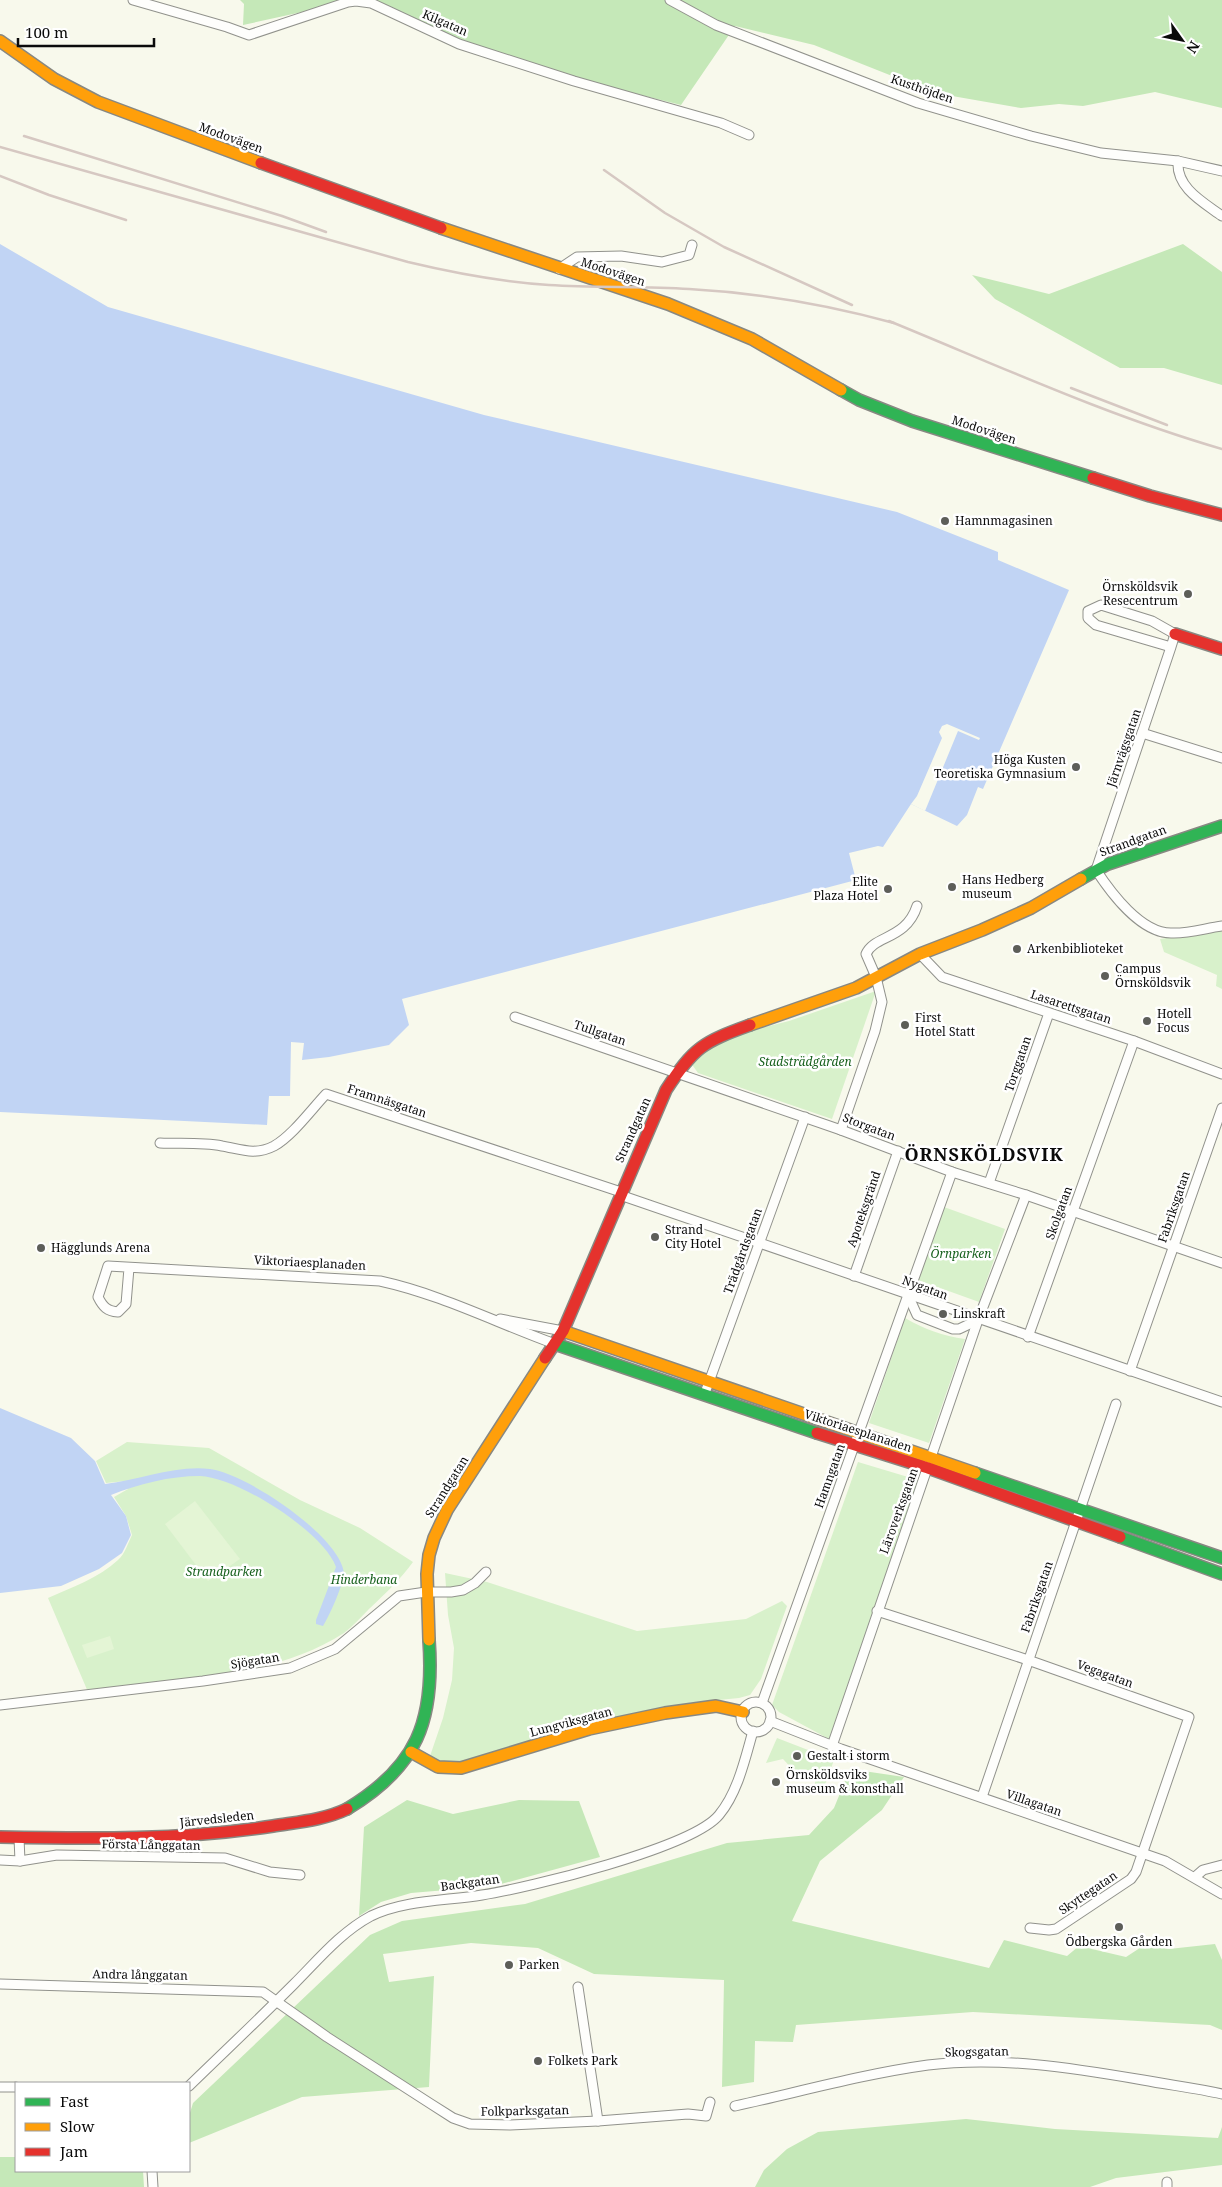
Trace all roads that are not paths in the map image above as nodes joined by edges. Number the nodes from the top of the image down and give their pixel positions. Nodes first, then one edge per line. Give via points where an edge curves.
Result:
1 (132, 0) edge
2 (670, 0) edge
3 (0, 41) edge
4 (749, 135) dead end
5 (1178, 161) junction
6 (1222, 171) edge
7 (1222, 216) edge
8 (692, 245) dead end
9 (559, 269) junction
10 (1222, 515) edge
11 (1175, 634) junction
12 (1171, 647) junction
13 (1222, 649) edge
14 (1142, 733) junction
15 (1222, 758) edge
16 (1222, 826) edge
17 (1096, 870) junction
18 (917, 906) dead end
19 (1222, 926) edge
20 (920, 954) junction
21 (876, 977) junction
22 (1049, 1013) junction
23 (515, 1017) dead end
24 (1134, 1041) junction
25 (678, 1072) junction
26 (1222, 1074) edge
27 (1222, 1108) edge
28 (805, 1117) junction
29 (841, 1130) junction
30 (160, 1143) dead end
31 (898, 1151) junction
32 (952, 1172) junction
33 (989, 1183) junction
34 (621, 1193) junction
35 (1026, 1195) junction
36 (1073, 1212) junction
37 (759, 1242) junction
38 (1174, 1246) junction
39 (1222, 1263) edge
40 (129, 1268) junction
41 (854, 1276) junction
42 (908, 1295) junction
43 (485, 1316) junction
44 (978, 1320) junction
45 (563, 1331) junction
46 (1028, 1337) junction
47 (555, 1344) junction
48 (1130, 1371) junction
49 (709, 1382) junction
50 (705, 1394) junction
51 (1222, 1402) edge
52 (1116, 1404) dead end
53 (858, 1434) junction
54 (854, 1446) junction
55 (930, 1463) junction
56 (1078, 1515) junction
57 (1222, 1558) edge
58 (486, 1572) dead end
59 (1222, 1574) edge
60 (426, 1592) junction
61 (877, 1611) junction
62 (1028, 1660) junction
63 (762, 1704) junction
64 (0, 1705) edge
65 (743, 1712) junction
66 (770, 1721) junction
67 (753, 1731) junction
68 (832, 1746) junction
69 (411, 1752) junction
70 (982, 1797) junction
71 (0, 1837) edge
72 (19, 1838) junction
73 (1142, 1852) junction
74 (0, 1860) edge
75 (20, 1861) junction
76 (1222, 1865) edge
77 (300, 1875) dead end
78 (1196, 1877) junction
79 (1222, 1894) edge
80 (1030, 1928) dead end
81 (0, 1984) edge
82 (578, 1987) dead end
83 (276, 2002) junction
84 (190, 2085) edge
85 (0, 2087) edge
86 (15, 2087) edge
87 (1222, 2094) edge
88 (710, 2102) dead end
89 (735, 2106) dead end
90 (598, 2121) junction
91 (152, 2172) edge
92 (152, 2187) edge

1 - 4 street, Kilgatan via 249,35 348,2 371,3 459,44 721,123
2 - 5 street, Kusthöjden via 716,25 918,102 1101,153
3 - 9 main road, Modovägen via 41,72 81,96 113,110
5 - 6 street, Kusthöjden
5 - 7 street via 1180,178 1193,195
8 - 9 street via 689,255 662,262 621,256 577,257
9 - 10 main road, Modovägen via 668,304 752,339 859,400 912,421 1140,494
11 - 12 street, Järnvägsgatan
11 - 12 street via 1152,621 1101,605 1088,611 1088,618 1096,624
11 - 13 main road
12 - 14 street, Järnvägsgatan
14 - 15 street
14 - 17 street, Järnvägsgatan
16 - 17 main road, Strandgatan
17 - 19 street via 1119,901 1149,927 1171,934
17 - 20 main road, Strandgatan via 1031,908
18 - 21 street via 907,926 868,950 866,958
20 - 21 main road, Strandgatan
20 - 22 street, Lasarettsgatan via 942,977
21 - 25 main road, Strandgatan via 826,999 714,1038 688,1056
21 - 29 street via 882,1002
22 - 24 street, Lasarettsgatan
22 - 33 street, Torggatan
23 - 25 street, Tullgatan
24 - 26 street, Lasarettsgatan
24 - 36 street, Skolgatan
25 - 28 street, Storgatan
25 - 34 main road, Strandgatan via 666,1090
27 - 38 street, Fabriksgatan
28 - 29 street, Storgatan
28 - 37 street, Trädgårdsgatan
29 - 31 street, Storgatan
30 - 34 street, Framnäsgatan via 222,1146 251,1152 265,1150 283,1140 326,1094
31 - 32 street, Storgatan
31 - 41 street, Apoteksgränd
32 - 33 street, Storgatan
32 - 42 street, Hamngatan
33 - 35 street, Storgatan
34 - 37 street, Nygatan
34 - 45 main road, Strandgatan
35 - 36 street, Storgatan
35 - 44 street, Läroverksgatan
36 - 38 street, Storgatan
36 - 46 street, Skolgatan
37 - 41 street, Nygatan
37 - 49 street, Trädgårdsgatan
38 - 39 street, Storgatan
38 - 48 street, Fabriksgatan
40 - 40 street, Viktoriaesplanaden via 126,1304 118,1312 109,1311 98,1297 108,1266
40 - 43 street, Viktoriaesplanaden via 380,1281
41 - 42 street, Nygatan
42 - 44 street, Nygatan
42 - 44 street via 917,1315 953,1330
42 - 53 street, Hamngatan
43 - 45 street, Viktoriaesplanaden
43 - 47 street, Viktoriaesplanaden
44 - 46 street, Nygatan
44 - 55 street, Läroverksgatan
45 - 47 main road, Strandgatan
45 - 49 main road, Viktoriaesplanaden
46 - 48 street, Nygatan
47 - 50 main road, Viktoriaesplanaden
47 - 60 main road, Strandgatan via 447,1510 429,1554
48 - 51 street, Nygatan
49 - 50 street, Trädgårdsgatan
49 - 53 main road, Viktoriaesplanaden
50 - 54 main road, Viktoriaesplanaden
52 - 56 street, Fabriksgatan
53 - 54 street, Hamngatan
53 - 55 main road, Viktoriaesplanaden
54 - 55 main road, Viktoriaesplanaden
54 - 63 street, Hamngatan
55 - 56 main road, Viktoriaesplanaden
55 - 61 street, Läroverksgatan
56 - 57 main road, Viktoriaesplanaden
56 - 59 main road, Viktoriaesplanaden
56 - 62 street, Fabriksgatan
58 - 60 street, Sjögatan via 463,1590
60 - 64 street, Sjögatan via 399,1596 335,1650 290,1668
60 - 69 main road, Strandgatan via 430,1693 421,1730
61 - 62 street, Vegagatan
61 - 68 street, Läroverksgatan
62 - 70 street, Fabriksgatan
62 - 73 street, Vegagatan via 1189,1718
63 - 65 street via 753,1703
63 - 66 street via 769,1709
65 - 67 street via 742,1722
65 - 69 main road, Lungviksgatan via 716,1706 665,1713 589,1729 461,1768 438,1767
66 - 67 street via 766,1728
66 - 68 street
67 - 83 street, Backgatan via 728,1802 707,1827 617,1862 539,1884 415,1903 379,1913 338,1940
68 - 70 street, Villagatan
69 - 72 main road, Järvedsleden via 395,1774 372,1792 344,1810 308,1821 196,1837
70 - 73 street, Villagatan
71 - 72 main road, Järvedsleden
72 - 75 street
73 - 78 street, Villagatan
73 - 80 street, Skyttegatan via 1136,1872 1127,1882 1056,1929
74 - 75 street, Första Långgatan
75 - 77 street, Första Långgatan via 57,1855 225,1858 270,1872
76 - 78 street via 1203,1870
78 - 79 street, Villagatan
81 - 83 street, Andra långgatan via 250,1991 263,1992
82 - 90 street
83 - 84 street, Backgatan
83 - 90 street, Folkparksgatan via 327,2038 461,2121 496,2125
85 - 86 street
87 - 89 street, Skogsgatan via 1033,2064 964,2063 929,2065 858,2077
88 - 90 street, Folkparksgatan via 706,2116 688,2114
91 - 92 street

